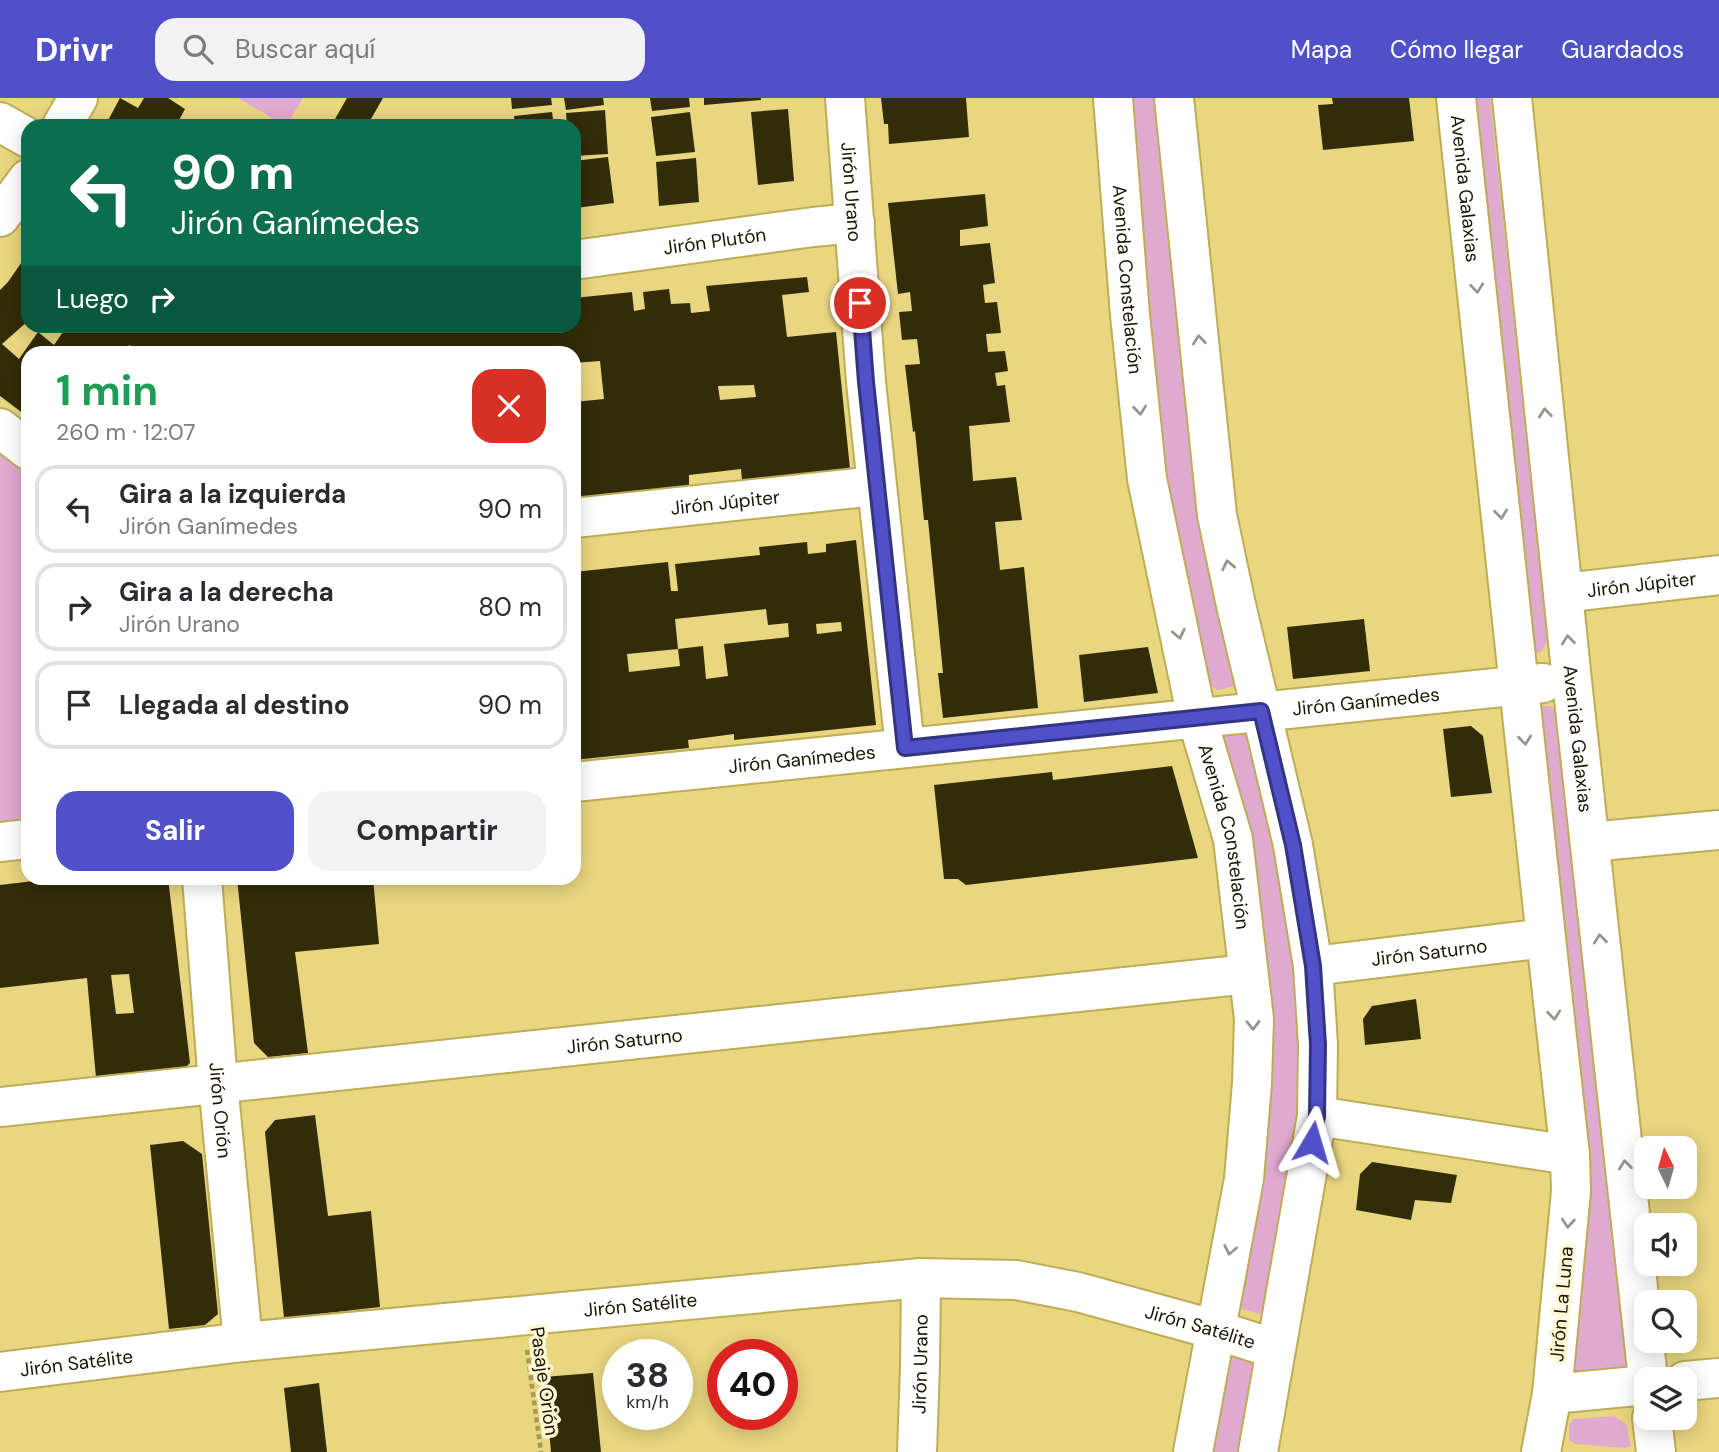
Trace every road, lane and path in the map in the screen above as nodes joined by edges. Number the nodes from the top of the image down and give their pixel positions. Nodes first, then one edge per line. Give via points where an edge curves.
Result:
1 (78, 98) edge
2 (845, 98) edge
3 (1113, 98) edge
4 (1174, 98) edge
5 (1456, 98) edge
6 (1512, 98) edge
7 (66, 119) edge
8 (0, 122) edge
9 (21, 134) edge
10 (21, 188) edge
11 (0, 217) edge
12 (855, 223) junction
13 (581, 259) edge
14 (0, 428) edge
15 (21, 444) edge
16 (876, 485) junction
17 (581, 517) edge
18 (1719, 575) edge
19 (1563, 593) junction
20 (1572, 681) junction
21 (1520, 684) junction
22 (1261, 711) junction
23 (1197, 718) junction
24 (905, 748) junction
25 (581, 781) edge
26 (1719, 830) edge
27 (21, 840) edge
28 (0, 842) edge
29 (1590, 842) junction
30 (203, 885) edge
31 (1546, 938) junction
32 (1313, 966) junction
33 (1248, 974) junction
34 (218, 1083) junction
35 (0, 1107) edge
36 (1317, 1116) junction
37 (1570, 1155) junction
38 (921, 1278) junction
39 (522, 1314) junction
40 (1216, 1330) junction
41 (243, 1342) junction
42 (1275, 1349) junction
43 (1647, 1367) edge
44 (0, 1372) edge
45 (1719, 1378) edge
46 (1697, 1380) edge
47 (1634, 1386) edge
48 (1552, 1394) junction
49 (1653, 1430) edge
50 (541, 1452) edge
51 (917, 1452) edge
52 (1193, 1452) edge
53 (1258, 1452) edge
54 (1541, 1452) edge
55 (1656, 1452) edge

1 - 7 street
2 - 12 street, Jirón Urano
3 -> 23 street, Avenida Constelación via 1147,479
22 -> 4 street via 1217,515
5 -> 21 street, Avenida Galaxias
19 -> 6 street, Avenida Galaxias
8 - 9 street
10 - 11 street
12 - 13 street, Jirón Plutón
12 - 16 street, Jirón Urano
14 - 15 street
16 - 17 street, Jirón Júpiter
16 - 24 street, Jirón Urano
18 - 19 street, Jirón Júpiter
20 -> 19 street, Avenida Galaxias
20 - 21 street, Jirón Ganímedes
20 - 29 street, Avenida Galaxias
21 - 22 street, Jirón Ganímedes
21 -> 31 street, Avenida Galaxias
22 - 23 street, Jirón Ganímedes
22 - 32 street via 1293,845
23 - 24 street, Jirón Ganímedes
23 - 33 street, Avenida Constelación via 1233,839
24 - 25 street, Jirón Ganímedes
26 - 29 street
27 - 28 street
43 -> 29 street, Avenida Galaxias
30 - 34 street, Jirón Orión
31 - 32 street, Jirón Saturno
31 -> 37 street, Avenida Galaxias
32 - 36 street
33 - 34 street, Jirón Saturno
33 -> 40 street, Avenida Constelación via 1254,1019 1244,1178
34 - 35 street, Jirón Saturno
34 - 41 street, Jirón Orión
36 - 37 street
36 - 42 street
37 -> 48 street, Jirón La Luna via 1571,1191
38 - 39 street, Jirón Satélite
38 - 40 street, Jirón Satélite via 1016,1280
38 - 51 street, Jirón Urano
39 - 41 street, Jirón Satélite
39 - 50 path, Pasaje Orión
40 - 42 street, Jirón Satélite
40 - 52 street, Avenida Constelación
41 - 44 street, Jirón Satélite
42 - 53 street
45 - 46 street
47 - 48 street
48 - 54 street, Jirón La Luna
49 - 55 street

